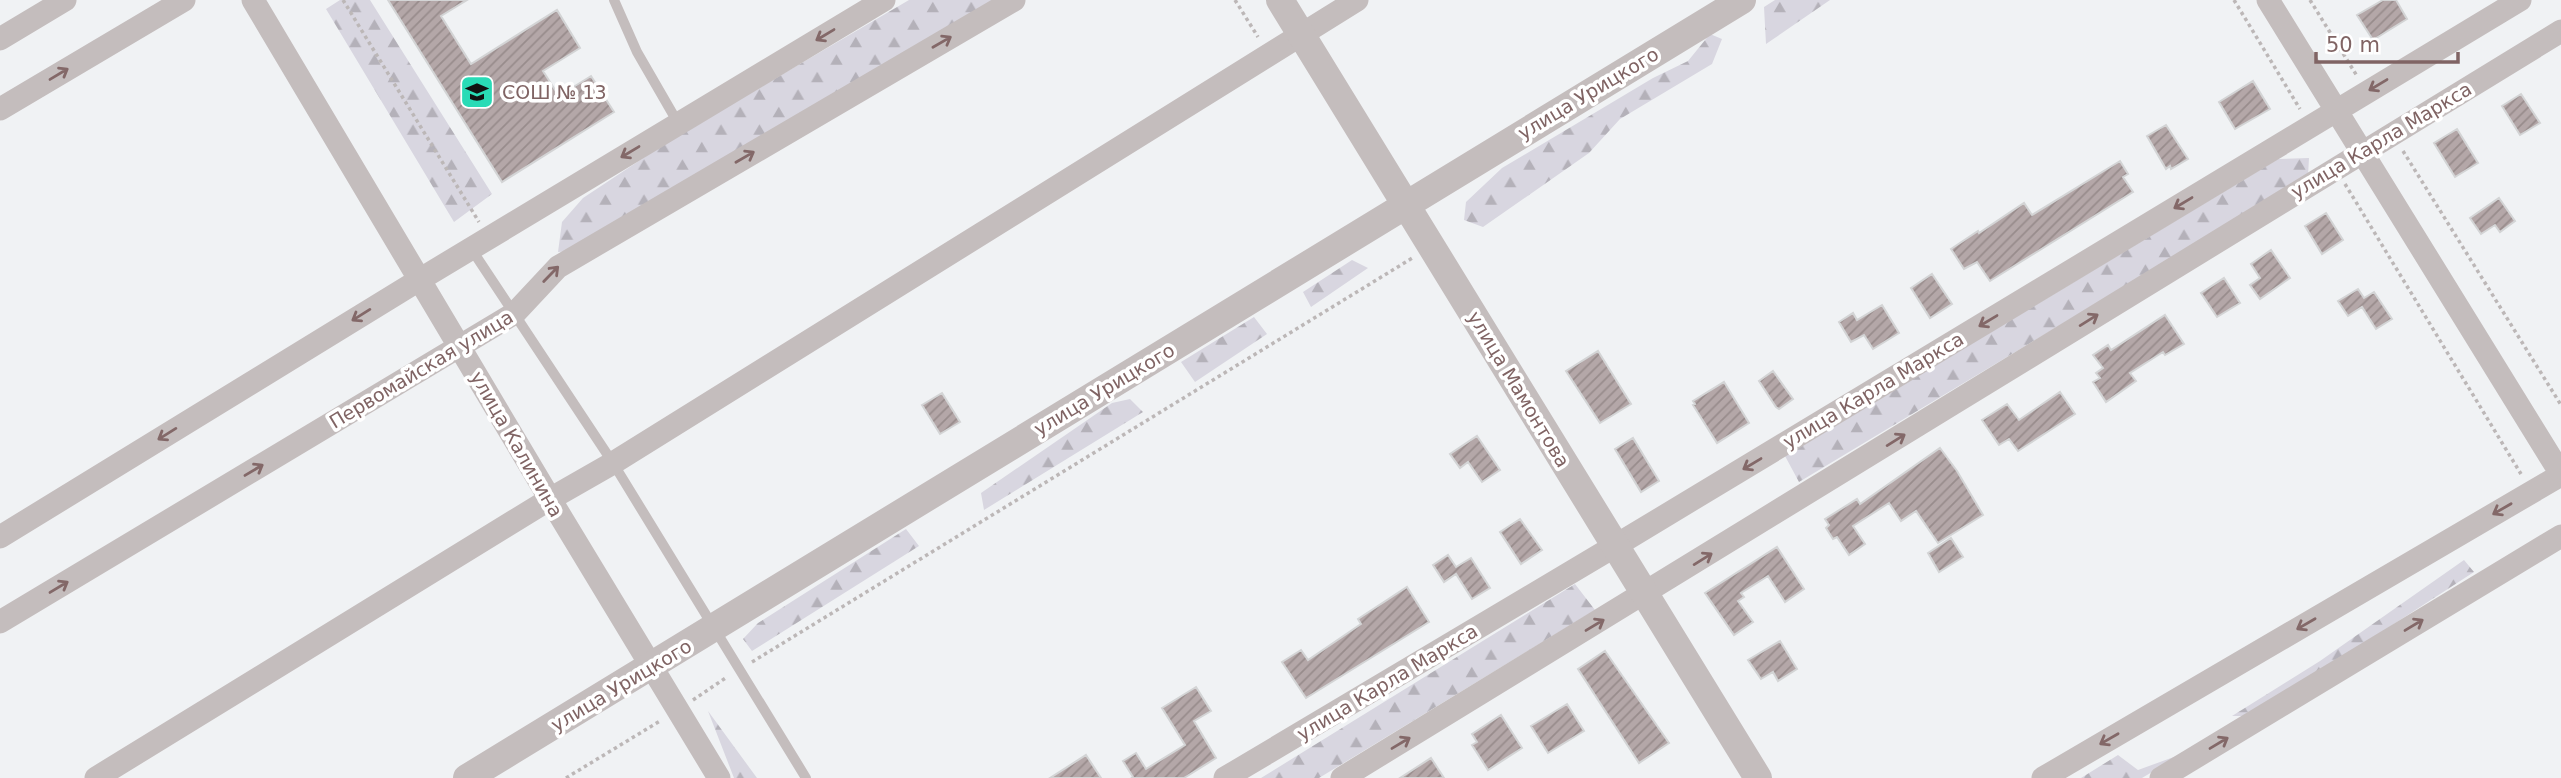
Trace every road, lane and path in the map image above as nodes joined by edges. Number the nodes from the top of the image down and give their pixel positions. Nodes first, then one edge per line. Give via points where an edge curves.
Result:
1 (65, 0) edge
2 (184, 0) edge
3 (253, 0) edge
4 (343, 0) edge
5 (614, 0) edge
6 (884, 0) edge
7 (1014, 0) edge
8 (1235, 0) edge
9 (1280, 0) edge
10 (1357, 0) edge
11 (1742, 0) edge
12 (2234, 0) edge
13 (2268, 0) edge
14 (2310, 0) edge
15 (2520, 0) edge
16 (2561, 31) edge
17 (1301, 35) junction
18 (0, 39) edge
19 (1269, 56) junction
20 (2367, 92) junction
21 (0, 109) edge
22 (2336, 111) junction
23 (678, 123) junction
24 (2310, 126) junction
25 (2392, 133) junction
26 (2361, 152) junction
27 (2335, 167) junction
28 (1406, 204) junction
29 (480, 223) dead end
30 (1432, 246) junction
31 (477, 256) dead end
32 (419, 280) junction
33 (515, 313) junction
34 (460, 346) junction
35 (2561, 405) edge
36 (612, 463) junction
37 (2561, 475) edge
38 (2532, 492) junction
39 (550, 499) junction
40 (0, 537) edge
41 (2561, 537) edge
42 (1615, 546) junction
43 (1645, 595) junction
44 (0, 622) edge
45 (713, 628) junction
46 (650, 667) junction
47 (739, 670) junction
48 (678, 710) junction
49 (96, 778) edge
50 (467, 778) edge
51 (566, 778) edge
52 (719, 778) edge
53 (806, 778) edge
54 (1226, 778) edge
55 (1342, 778) edge
56 (1758, 778) edge
57 (2043, 778) edge
58 (2161, 778) edge

1 - 18 street
21 -> 2 street
3 - 32 street, улица Калинина
4 - 29 path
5 - 23 lane via 637,52
6 -> 23 street
33 -> 7 street, Первомайская улица via 558,267
8 - 19 path
9 - 17 street, улица Мамонтова
10 - 17 street
11 - 28 street, улица Урицкого
12 - 24 path
13 - 22 street
14 - 20 path
15 -> 20 street, улица Карла Маркса
16 - 25 street, улица Карла Маркса
17 - 19 street
17 - 28 street, улица Мамонтова
19 - 36 street
20 - 22 street, улица Карла Маркса
22 - 24 street, улица Карла Маркса
22 - 26 street
23 -> 32 street
24 -> 42 street, улица Карла Маркса
25 - 26 street, улица Карла Маркса
25 - 35 path
26 - 27 street, улица Карла Маркса
26 - 37 street
27 - 38 path
43 -> 27 street, улица Карла Маркса
28 - 30 street, улица Мамонтова
28 - 45 street, улица Урицкого
30 - 42 street, улица Мамонтова
30 - 47 path
31 - 33 lane
32 - 34 street, улица Калинина
32 -> 40 street
33 - 34 street, Первомайская улица
33 - 36 lane
34 - 39 street, улица Калинина
44 -> 34 street, Первомайская улица
36 - 39 street
36 - 45 lane
37 - 38 street
38 -> 57 street
39 - 46 street, улица Калинина
39 - 49 street
58 -> 41 street
42 - 43 street, улица Мамонтова
42 - 54 street, улица Карла Маркса
55 -> 43 street, улица Карла Маркса
43 - 56 street, улица Мамонтова
45 - 46 street, улица Урицкого
45 - 47 lane
46 - 48 street, улица Калинина
46 - 50 street, улица Урицкого
47 - 48 path
47 - 53 lane
48 - 51 path
48 - 52 street, улица Калинина

